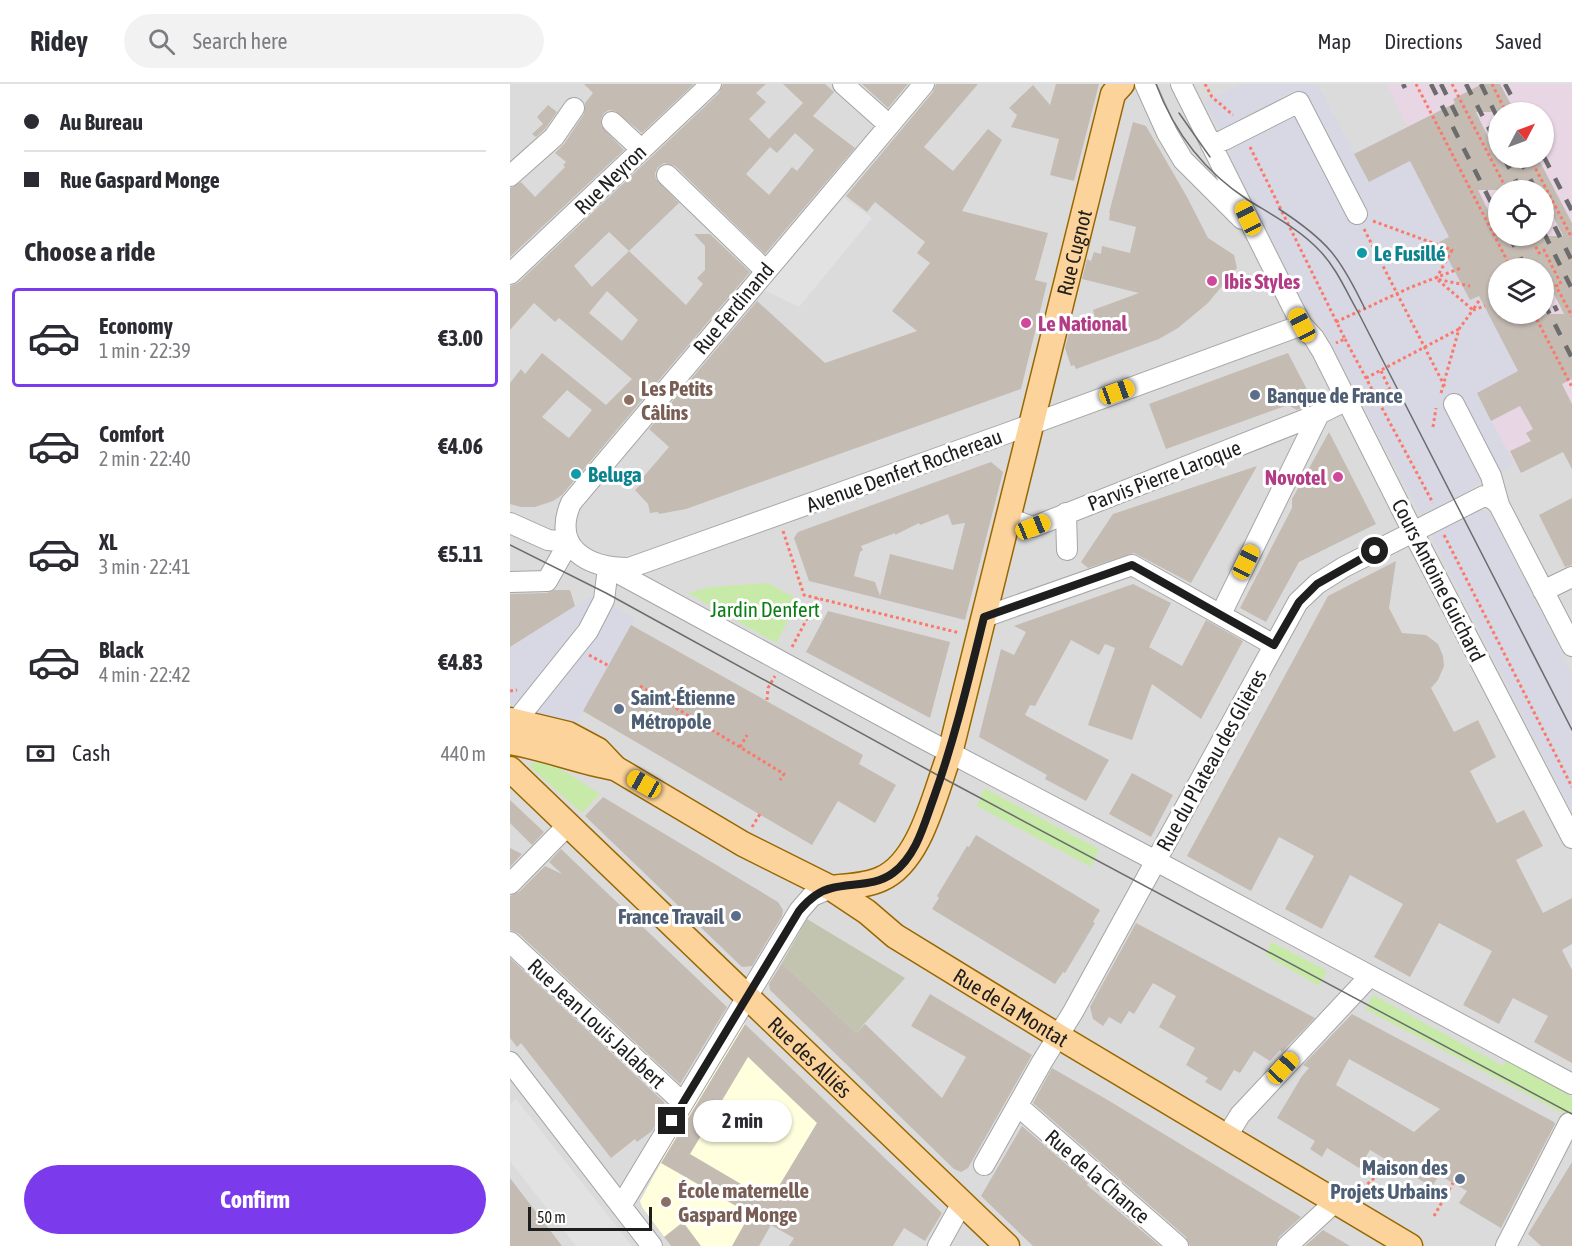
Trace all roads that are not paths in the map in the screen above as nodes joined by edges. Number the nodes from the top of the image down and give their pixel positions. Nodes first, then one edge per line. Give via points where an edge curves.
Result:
1 (711, 84) edge
2 (843, 84) edge
3 (924, 84) edge
4 (1122, 84) edge
5 (1145, 84) edge
6 (1181, 84) edge
7 (574, 108) dead end
8 (612, 122) dead end
9 (889, 125) junction
10 (1211, 145) junction
11 (641, 149) junction
12 (667, 175) dead end
13 (510, 176) edge
14 (1357, 214) road end
15 (1255, 233) junction
16 (765, 270) junction
17 (510, 274) edge
18 (1302, 325) junction
19 (1347, 400) junction
20 (1454, 404) road end
21 (1319, 414) junction
22 (1032, 424) junction
23 (1499, 505) junction
24 (1066, 513) junction
25 (1008, 518) junction
26 (510, 523) edge
27 (1413, 532) junction
28 (569, 542) junction
29 (1067, 550) dead end
30 (608, 568) junction
31 (1572, 577) edge
32 (510, 582) edge
33 (1544, 591) junction
34 (1221, 614) junction
35 (981, 627) junction
36 (1274, 645) junction
37 (1572, 646) edge
38 (512, 728) edge
39 (950, 753) junction
40 (510, 769) edge
41 (568, 825) junction
42 (1572, 838) edge
43 (1156, 861) junction
44 (510, 884) edge
45 (831, 888) junction
46 (510, 942) edge
47 (1370, 976) junction
48 (747, 996) junction
49 (1058, 1036) junction
50 (512, 1068) edge
51 (1572, 1084) edge
52 (683, 1103) junction
53 (1017, 1106) junction
54 (1569, 1123) dead end
55 (1227, 1136) junction
56 (984, 1165) dead end
57 (1335, 1202) junction
58 (962, 1203) junction
59 (621, 1206) junction
60 (652, 1246) edge
61 (938, 1246) edge
62 (1007, 1246) edge
63 (1178, 1246) edge
64 (1287, 1246) edge
65 (1410, 1246) edge
66 (1506, 1246) edge

1 - 11 street, Rue Neyron
2 - 9 street
3 - 9 street, Rue Ferdinand
4 - 22 main road, Rue Cugnot via 1113,94
5 - 15 street via 1184,160
6 - 10 street, Cours Antoine Guichard
7 - 13 street via 554,137
8 - 11 street
9 - 16 street, Rue Ferdinand
10 - 14 street via 1299,102
10 - 15 street, Cours Antoine Guichard
11 - 17 street, Rue Neyron
12 - 16 street
15 - 18 street, Cours Antoine Guichard
16 - 28 street, Rue Ferdinand via 571,503 565,528
18 - 19 street, Cours Antoine Guichard via 1318,344
18 - 22 street, Avenue Denfert Rochereau
19 - 21 street, Parvis Pierre Laroque
19 - 27 street, Cours Antoine Guichard
20 - 23 street via 1491,476
21 - 24 street, Parvis Pierre Laroque
21 - 34 street
22 - 25 main road, Rue Cugnot
22 - 30 street, Avenue Denfert Rochereau via 629,568
23 - 27 street, Rue du Plateau des Glières via 1484,496
23 - 33 street
24 - 25 street, Parvis Pierre Laroque via 1033,527
24 - 29 street
25 - 35 main road, Rue Cugnot
26 - 28 street via 548,540
27 - 36 street, Rue du Plateau des Glières via 1317,584 1299,602
27 - 42 street, Cours Antoine Guichard
28 - 30 street via 589,562
28 - 32 street via 547,581
30 - 38 street via 604,600 591,624
30 - 39 street
31 - 33 street
33 - 37 street
34 - 35 street via 1132,565
34 - 36 street
35 - 39 main road, Rue Cugnot
36 - 43 street, Rue du Plateau des Glières
38 - 45 main road, Rue de la Montat via 556,752 615,768 743,844
39 - 43 street
39 - 45 main road, Rue Cugnot via 918,841 905,862 878,881
40 - 41 main road, Rue des Alliés
41 - 44 street
41 - 48 main road, Rue des Alliés
43 - 47 street
43 - 49 street, Rue du Plateau des Glières
45 - 48 street via 813,896 799,911
45 - 49 main road, Rue de la Montat via 895,936
46 - 52 street, Rue Jean Louis Jalabert
47 - 51 street
47 - 55 street via 1240,1115
48 - 52 street
48 - 58 main road, Rue des Alliés
49 - 53 street, Rue du Plateau des Glières
49 - 55 main road, Rue de la Montat
50 - 59 street
52 - 59 street
53 - 56 street, Rue du Plateau des Glières
53 - 63 street, Rue de la Chance
54 - 66 street
55 - 57 main road, Rue de la Montat
57 - 64 street
57 - 65 main road, Rue de la Montat
58 - 61 street
58 - 62 main road, Rue des Alliés
59 - 60 street

